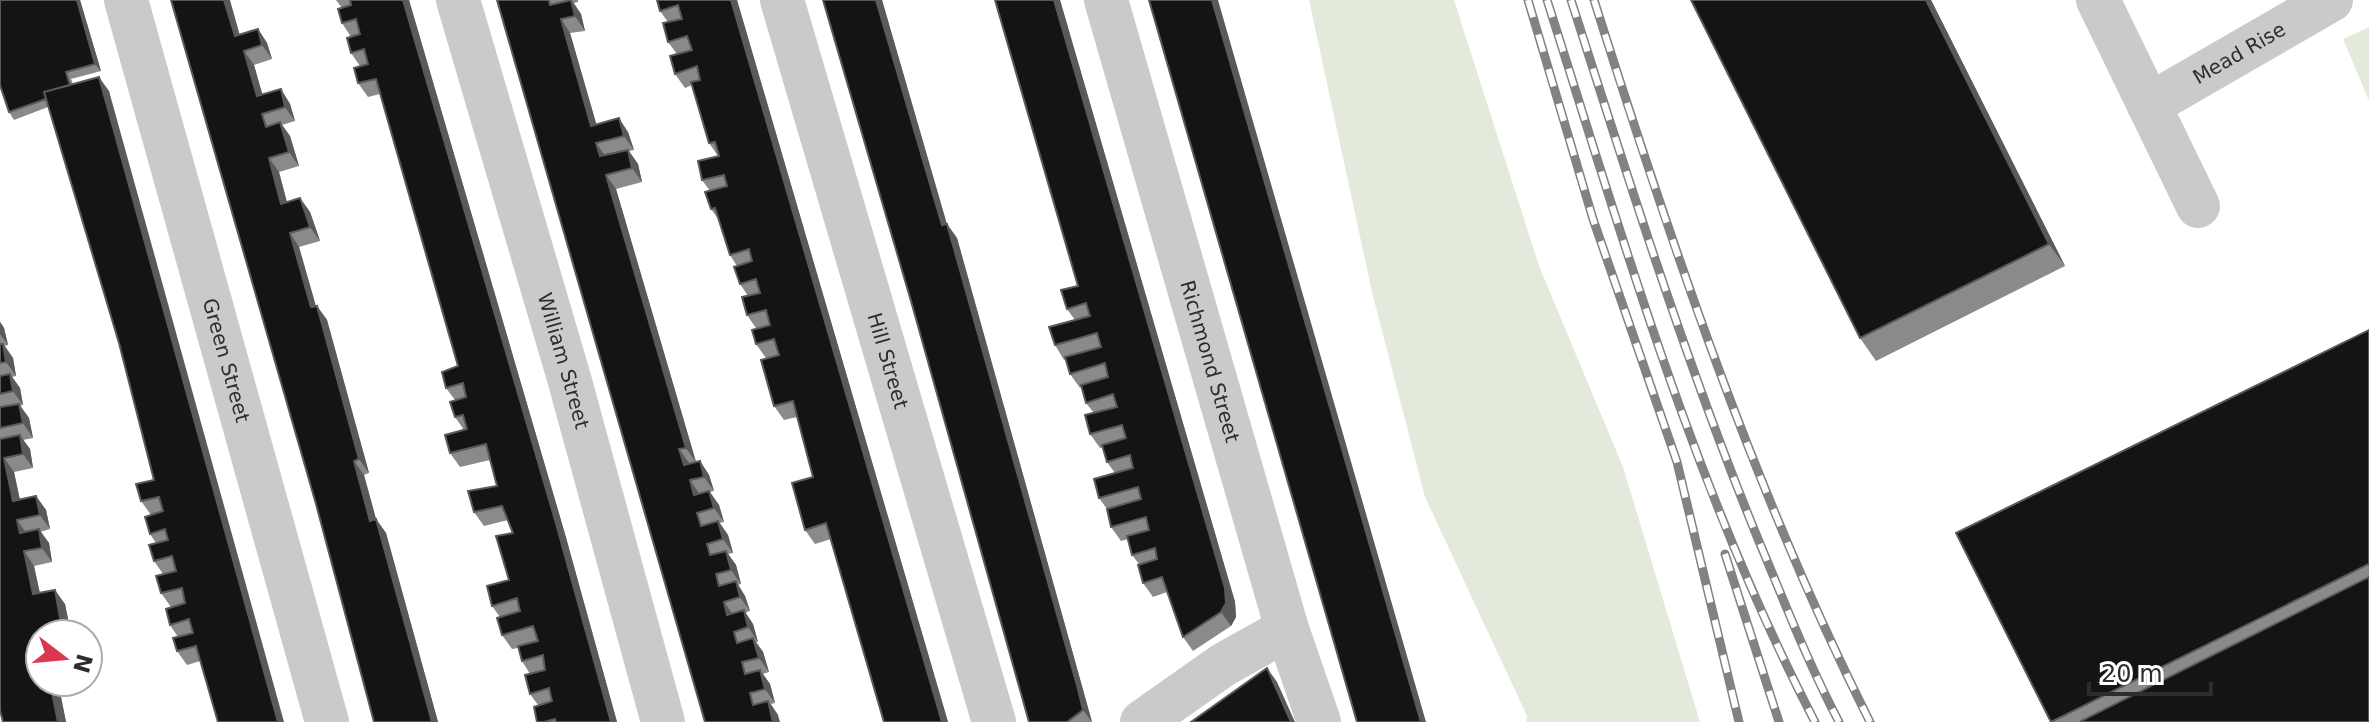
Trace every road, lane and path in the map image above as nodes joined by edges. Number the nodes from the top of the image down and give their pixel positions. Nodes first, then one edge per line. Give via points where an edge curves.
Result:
1 (126, 0) edge
2 (458, 0) edge
3 (782, 0) edge
4 (1106, 0) edge
5 (2098, 0) edge
6 (2331, 0) edge
7 (2149, 105) junction
8 (2198, 206) dead end
9 (1287, 629) junction
10 (327, 722) edge
11 (663, 722) edge
12 (994, 722) edge
13 (1142, 722) edge
14 (1319, 722) edge

1 - 10 street, Green Street
2 - 11 street, William Street
3 - 12 street, Hill Street
4 - 9 street, Richmond Street
5 - 7 street
6 - 7 street, Mead Rise
7 - 8 street
9 - 13 street via 1223,665
9 - 14 street, Richmond Street

